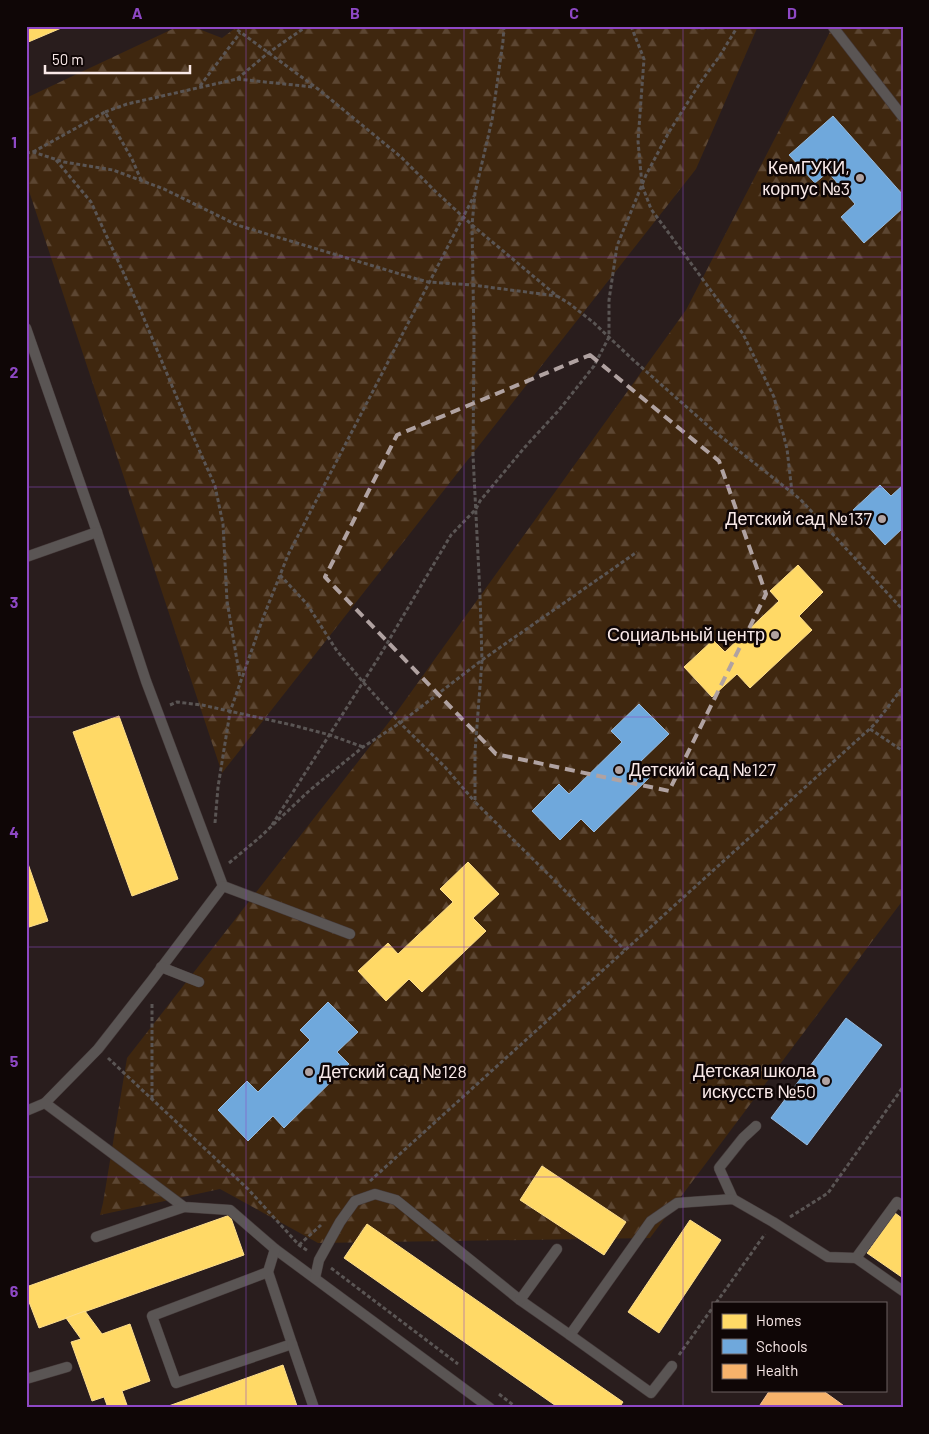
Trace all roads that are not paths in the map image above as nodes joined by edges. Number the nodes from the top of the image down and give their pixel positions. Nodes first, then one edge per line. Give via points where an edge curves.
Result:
1 (833, 27) edge
2 (903, 117) edge
3 (26, 328) edge
4 (97, 532) junction
5 (26, 557) edge
6 (222, 886) junction
7 (350, 934) dead end
8 (161, 967) junction
9 (199, 982) dead end
10 (45, 1103) junction
11 (26, 1111) edge
12 (756, 1126) dead end
13 (733, 1199) junction
14 (903, 1206) edge
15 (184, 1207) junction
16 (96, 1237) dead end
17 (275, 1248) junction
18 (557, 1249) dead end
19 (856, 1258) junction
20 (268, 1272) junction
21 (315, 1278) junction
22 (903, 1291) edge
23 (520, 1300) junction
24 (570, 1335) junction
25 (292, 1344) junction
26 (672, 1366) road end
27 (67, 1367) dead end
28 (26, 1379) edge
29 (314, 1408) edge
30 (490, 1408) edge

1 - 2 lane
3 - 4 lane
4 - 5 lane
4 - 6 lane via 146,681
6 - 7 lane
6 - 8 lane
8 - 9 lane
8 - 10 lane via 98,1048
10 - 11 lane
10 - 15 lane
12 - 13 lane via 719,1168
13 - 19 lane via 828,1257
13 - 24 lane via 677,1203 651,1221
14 - 19 lane via 897,1202
15 - 16 lane
15 - 17 lane via 230,1210
17 - 20 lane
17 - 21 lane
18 - 23 lane
19 - 22 lane
20 - 25 lane
20 - 25 lane via 152,1316 176,1383
21 - 23 lane via 319,1260 340,1222 355,1201 375,1194 396,1200
21 - 30 lane
23 - 24 lane
24 - 26 lane via 651,1393
25 - 29 lane
27 - 28 lane

